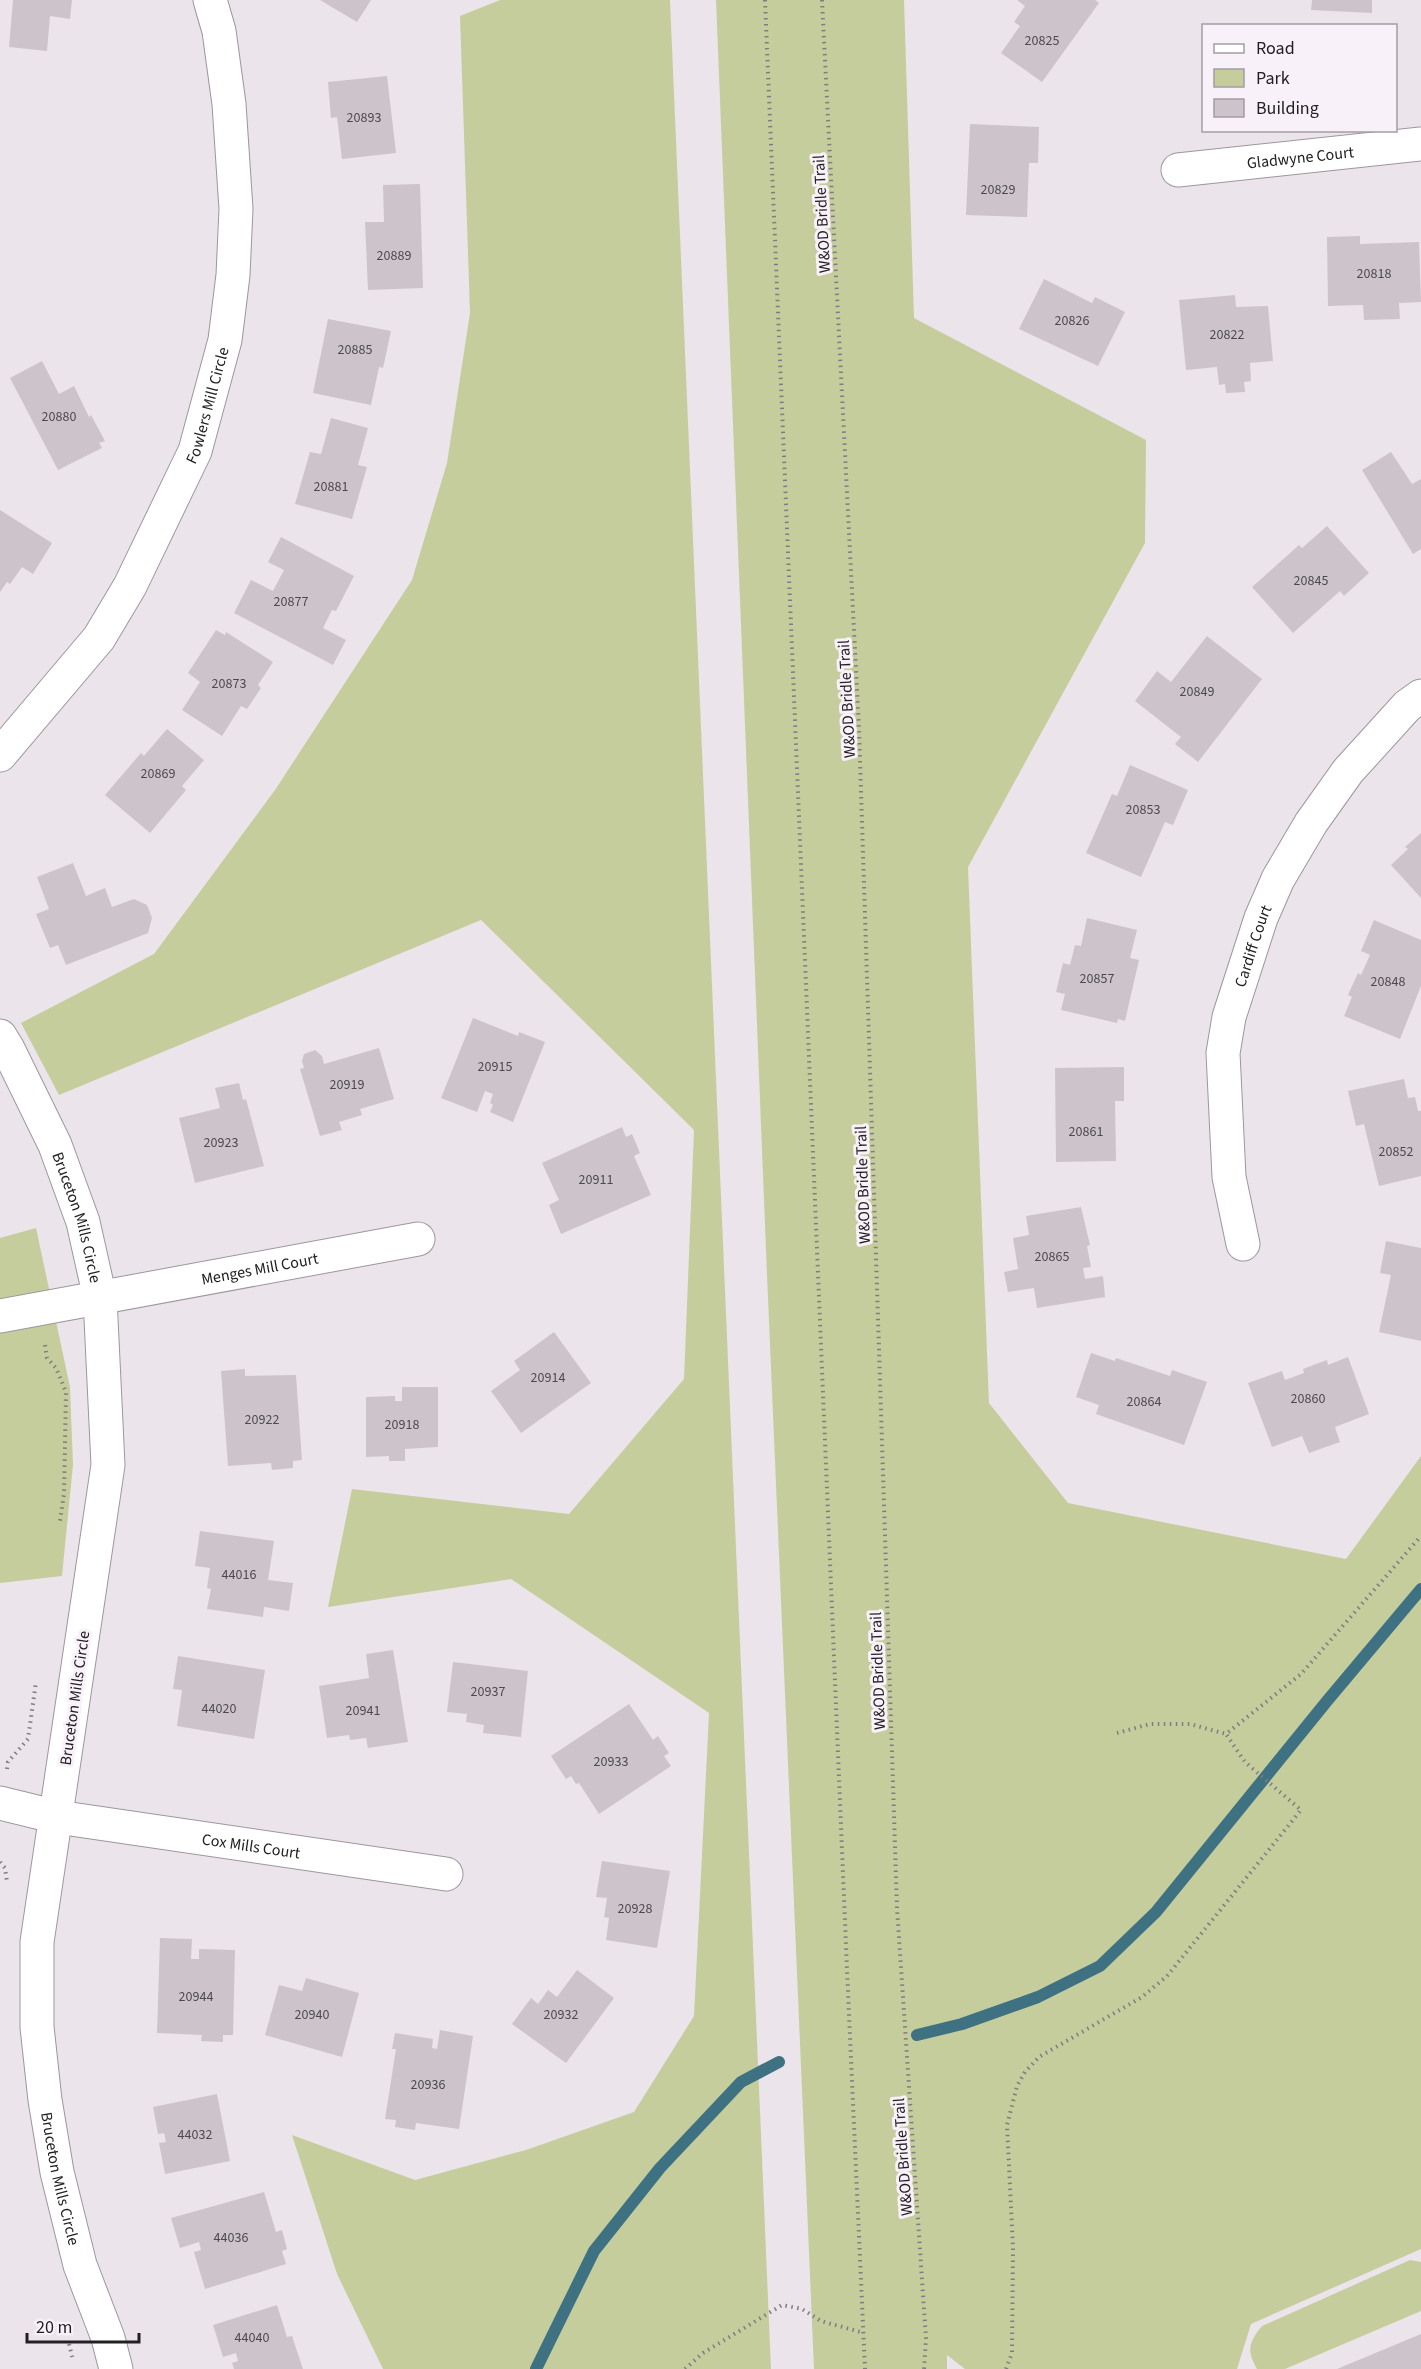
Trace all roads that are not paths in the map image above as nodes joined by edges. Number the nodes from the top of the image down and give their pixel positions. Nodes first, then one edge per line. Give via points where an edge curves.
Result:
1 (210, 0) edge
2 (1421, 144) edge
3 (1178, 170) dead end
4 (1421, 696) edge
5 (0, 755) edge
6 (0, 1036) edge
7 (418, 1239) dead end
8 (1243, 1244) dead end
9 (100, 1298) junction
10 (0, 1316) edge
11 (1, 1803) edge
12 (57, 1817) junction
13 (446, 1874) dead end
14 (116, 2369) edge

1 - 5 street, Fowlers Mill Circle via 219,31 229,104 236,209 225,340 195,451 130,586 99,638
2 - 3 street, Gladwyne Court
4 - 8 street, Cardiff Court via 1407,706 1348,771 1311,823 1278,879 1254,940 1229,1017 1223,1053 1229,1177
6 - 9 street, Bruceton Mills Circle via 55,1145 83,1222
7 - 9 street, Menges Mill Court
9 - 10 street, Menges Mill Court
9 - 12 street, Bruceton Mills Circle via 108,1465
11 - 12 street, Cox Mills Court
12 - 13 street, Cox Mills Court
12 - 14 street, Bruceton Mills Circle via 37,1942 37,2027 57,2172 81,2265

